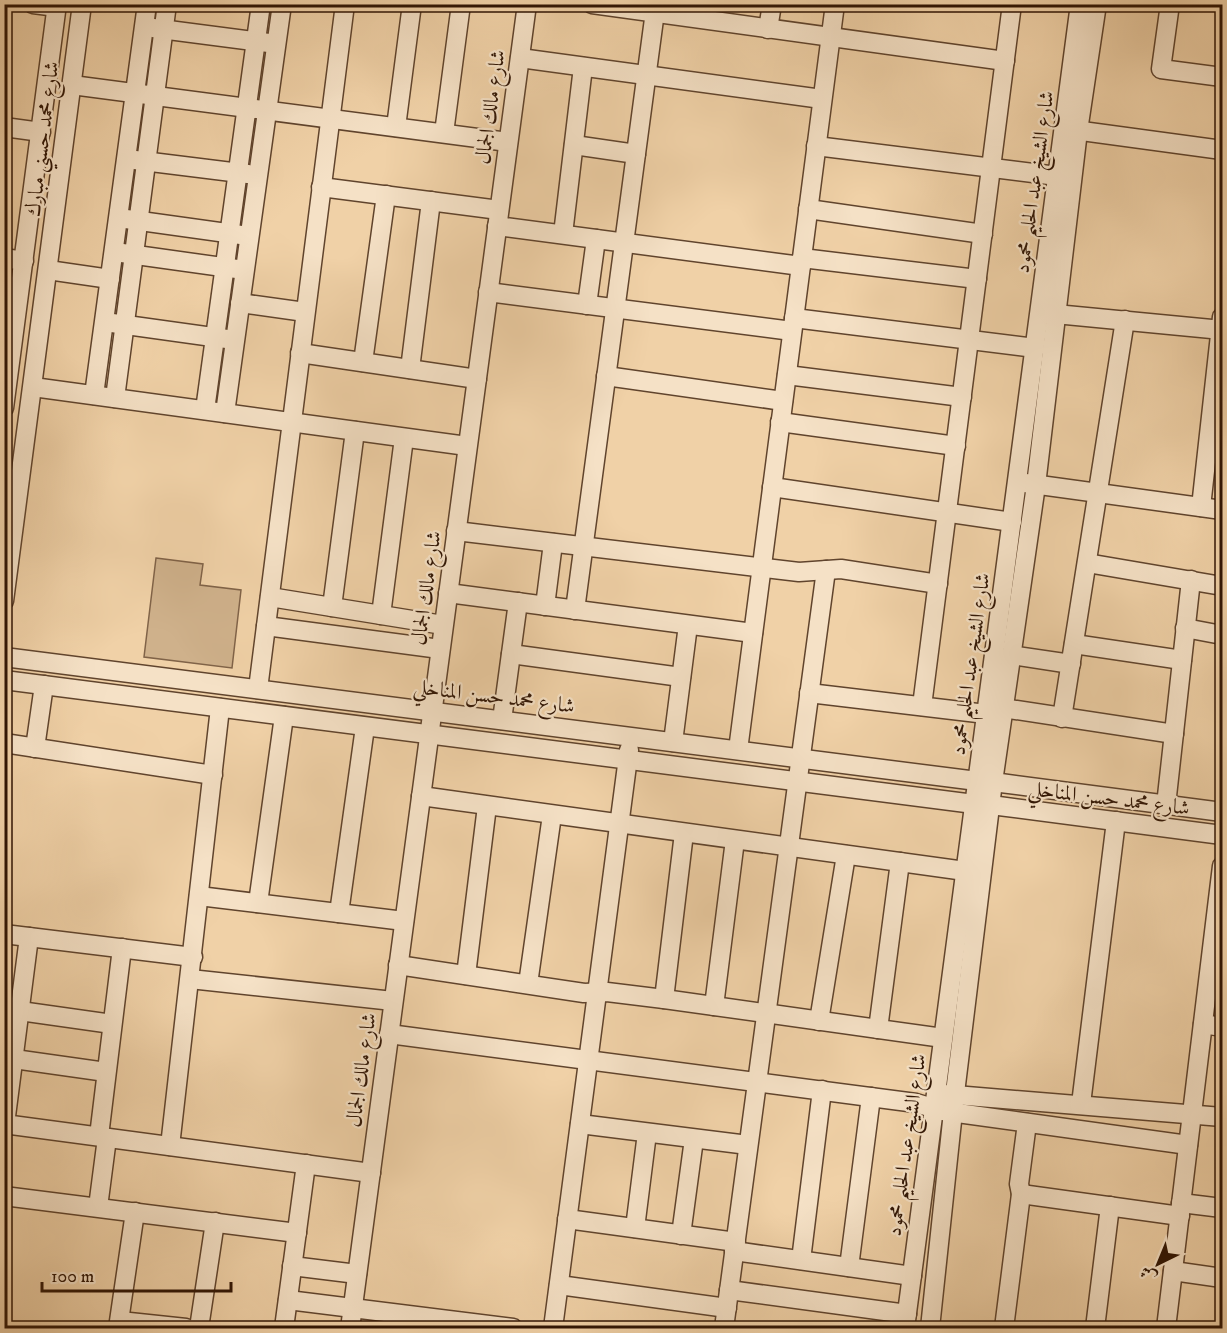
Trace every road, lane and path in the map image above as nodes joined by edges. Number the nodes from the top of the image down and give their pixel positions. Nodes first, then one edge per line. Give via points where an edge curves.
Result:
1 (33, 4) edge
2 (82, 4) edge
3 (147, 4) edge
4 (167, 4) edge
5 (261, 4) edge
6 (282, 4) edge
7 (345, 4) edge
8 (412, 4) edge
9 (461, 4) edge
10 (527, 4) edge
11 (592, 4) edge
12 (772, 4) edge
13 (835, 4) edge
14 (1012, 4) edge
15 (1080, 4) edge
16 (1097, 4) edge
17 (1170, 4) edge
18 (57, 6) edge
19 (655, 9) edge
20 (720, 13) edge
21 (144, 27) junction
22 (768, 29) junction
23 (164, 30) junction
24 (831, 37) junction
25 (256, 42) junction
26 (276, 44) junction
27 (520, 58) junction
28 (1005, 61) junction
29 (583, 67) junction
30 (646, 75) junction
31 (1222, 77) edge
32 (72, 86) junction
33 (135, 94) junction
34 (155, 96) junction
35 (822, 99) junction
36 (247, 108) junction
37 (267, 111) junction
38 (330, 119) junction
39 (4, 127) edge
40 (396, 127) junction
41 (1071, 130) junction
42 (41, 132) junction
43 (444, 134) junction
44 (508, 142) junction
45 (574, 145) junction
46 (816, 146) junction
47 (1222, 150) edge
48 (636, 154) junction
49 (126, 159) junction
50 (146, 161) junction
51 (991, 167) junction
52 (238, 173) junction
53 (258, 176) junction
54 (1057, 176) junction
55 (321, 187) junction
56 (386, 195) junction
57 (431, 201) junction
58 (808, 209) junction
59 (118, 218) junction
60 (498, 218) junction
61 (138, 220) junction
62 (230, 233) junction
63 (563, 234) junction
64 (983, 234) junction
65 (250, 236) junction
66 (596, 239) junction
67 (624, 242) junction
68 (114, 252) junction
69 (134, 255) junction
70 (4, 258) edge
71 (24, 261) junction
72 (801, 262) junction
73 (225, 268) junction
74 (48, 270) junction
75 (245, 271) junction
76 (110, 279) junction
77 (977, 279) junction
78 (488, 292) junction
79 (19, 297) junction
80 (44, 300) junction
81 (240, 303) junction
82 (587, 305) junction
83 (615, 309) junction
84 (305, 312) junction
85 (1048, 313) junction
86 (1125, 320) junction
87 (104, 322) junction
88 (124, 325) junction
89 (793, 325) junction
90 (1222, 326) edge
91 (215, 338) junction
92 (235, 340) junction
93 (969, 340) junction
94 (1035, 348) junction
95 (300, 353) junction
96 (363, 362) junction
97 (410, 369) junction
98 (787, 375) junction
99 (606, 376) junction
100 (477, 379) junction
101 (33, 387) junction
102 (94, 395) junction
103 (962, 397) junction
104 (5, 398) edge
105 (114, 398) junction
106 (783, 401) junction
107 (205, 410) junction
108 (225, 413) junction
109 (780, 422) junction
110 (291, 423) junction
111 (355, 431) junction
112 (404, 438) junction
113 (956, 446) junction
114 (467, 447) junction
115 (1017, 482) junction
116 (1036, 485) junction
117 (772, 487) junction
118 (1098, 493) junction
119 (1201, 507) junction
120 (1222, 510) edge
121 (947, 512) junction
122 (1012, 522) junction
123 (456, 531) junction
124 (553, 543) junction
125 (584, 547) junction
126 (1087, 564) junction
127 (760, 567) junction
128 (826, 570) junction
129 (1191, 580) junction
130 (938, 584) junction
131 (1222, 586) edge
132 (448, 593) junction
133 (270, 597) junction
134 (4, 601) edge
135 (518, 602) junction
136 (545, 606) junction
137 (332, 607) junction
138 (575, 610) junction
139 (381, 615) junction
140 (688, 625) junction
141 (266, 626) junction
142 (443, 626) junction
143 (1185, 628) junction
144 (753, 633) junction
145 (1222, 635) edge
146 (1074, 644) junction
147 (440, 649) junction
148 (511, 654) junction
149 (1011, 655) junction
150 (4, 657) edge
151 (1182, 660) junction
152 (1071, 664) junction
153 (681, 677) junction
154 (4, 680) edge
155 (44, 685) junction
156 (258, 689) junction
157 (809, 693) junction
158 (922, 706) junction
159 (220, 708) junction
160 (432, 711) junction
161 (995, 711) junction
162 (284, 716) junction
163 (1062, 718) junction
164 (502, 720) junction
165 (365, 727) junction
166 (1174, 734) junction
167 (429, 735) junction
168 (631, 736) junction
169 (673, 742) junction
170 (4, 743) edge
171 (35, 748) junction
172 (738, 750) junction
173 (800, 758) junction
174 (628, 760) junction
175 (213, 775) junction
176 (985, 781) junction
177 (797, 782) junction
178 (421, 796) junction
179 (982, 805) junction
180 (1166, 805) junction
181 (487, 806) junction
182 (1222, 812) edge
183 (552, 815) junction
184 (1116, 821) junction
185 (619, 825) junction
186 (684, 833) junction
187 (1222, 835) edge
188 (735, 840) junction
189 (788, 847) junction
190 (846, 855) junction
191 (900, 862) junction
192 (1222, 866) edge
193 (965, 871) junction
194 (199, 896) junction
195 (258, 903) junction
196 (339, 913) junction
197 (404, 921) junction
198 (1219, 932) edge
199 (4, 934) edge
200 (29, 937) junction
201 (122, 948) junction
202 (193, 957) junction
203 (1217, 960) edge
204 (398, 965) junction
205 (466, 975) junction
206 (190, 979) junction
207 (528, 984) junction
208 (597, 992) junction
209 (664, 999) junction
210 (393, 1001) junction
211 (714, 1006) junction
212 (20, 1011) junction
213 (766, 1013) junction
214 (819, 1021) junction
215 (112, 1024) junction
216 (1203, 1024) junction
217 (1222, 1027) edge
218 (878, 1029) junction
219 (389, 1034) junction
220 (943, 1038) junction
221 (14, 1059) junction
222 (588, 1060) junction
223 (106, 1072) junction
224 (757, 1082) junction
225 (822, 1090) junction
226 (955, 1093) junction
227 (871, 1097) junction
228 (934, 1102) junction
229 (1081, 1104) junction
230 (953, 1113) junction
231 (1192, 1113) junction
232 (1222, 1117) edge
233 (1027, 1122) junction
234 (5, 1124) edge
235 (580, 1124) junction
236 (647, 1133) junction
237 (103, 1137) junction
238 (694, 1139) junction
239 (1188, 1145) junction
240 (170, 1146) junction
241 (748, 1146) junction
242 (306, 1164) junction
243 (371, 1173) junction
244 (1021, 1194) junction
245 (4, 1196) edge
246 (1110, 1206) junction
247 (98, 1207) junction
248 (1222, 1208) edge
249 (1181, 1209) junction
250 (135, 1212) junction
251 (567, 1219) junction
252 (215, 1222) junction
253 (635, 1228) junction
254 (297, 1233) junction
255 (681, 1235) junction
256 (735, 1246) junction
257 (801, 1260) junction
258 (292, 1266) junction
259 (849, 1267) junction
260 (1173, 1271) junction
261 (357, 1274) junction
262 (912, 1276) junction
263 (1222, 1278) edge
264 (559, 1285) junction
265 (728, 1299) junction
266 (288, 1300) junction
267 (352, 1314) junction
268 (906, 1321) edge
269 (119, 1325) edge
270 (186, 1329) edge
271 (199, 1329) edge
272 (284, 1329) edge
273 (513, 1329) edge
274 (553, 1329) edge
275 (724, 1329) edge
276 (930, 1329) edge
277 (1004, 1329) edge
278 (1095, 1329) edge
279 (1166, 1329) edge

1 - 18 street
2 - 32 street, شارع محمد حسني مبارك
3 - 21 street
4 - 23 street
5 - 25 street
6 - 26 street
7 - 38 street
8 - 40 street
9 - 43 street
10 - 27 street, شارع مالك الجمال
11 - 19 street
12 - 22 street
13 - 24 street
14 - 28 street
15 - 41 street, شارع الشيخ عبد الحليم محمود
16 - 41 street, شارع الشيخ عبد الحليم محمود
17 - 31 street via 1161,69
18 - 42 street, شارع محمد حسني مبارك
19 - 20 street
19 - 30 street
20 - 22 street
21 - 23 street
21 - 33 street
22 - 24 street
23 - 25 street
23 - 34 street
24 - 28 street
24 - 35 street
25 - 26 street
25 - 36 street
26 - 37 street
27 - 29 street
27 - 44 street, شارع مالك الجمال
28 - 51 street
29 - 30 street
29 - 45 street
30 - 35 street
30 - 48 street
32 - 33 street
32 - 74 street, شارع محمد حسني مبارك
33 - 34 street
33 - 49 street
34 - 36 street
34 - 50 street
35 - 46 street
36 - 37 street
36 - 52 street
37 - 38 street
37 - 53 street
38 - 40 street
38 - 55 street
39 - 42 street
40 - 43 street
41 - 47 street
41 - 54 street, شارع الشيخ عبد الحليم محمود
41 - 85 street, شارع الشيخ عبد الحليم محمود
42 - 71 street, شارع محمد حسني مبارك
43 - 44 street
44 - 60 street, شارع مالك الجمال
45 - 48 street
45 - 63 street
46 - 51 street
46 - 58 street
48 - 67 street
49 - 50 street
49 - 59 street
50 - 52 street
50 - 61 street
51 - 54 street
51 - 64 street
52 - 53 street
52 - 62 street
53 - 65 street
54 - 85 street, شارع الشيخ عبد الحليم محمود
55 - 56 street
55 - 84 street
56 - 57 street
56 - 96 street
57 - 60 street
57 - 97 street
58 - 64 street
58 - 72 street
59 - 61 street
59 - 68 street
60 - 63 street
60 - 78 street, شارع مالك الجمال
61 - 62 street
61 - 69 street
62 - 65 street
62 - 73 street
63 - 66 street
64 - 77 street
65 - 75 street
66 - 67 street
66 - 82 street
67 - 72 street
67 - 83 street
68 - 69 street
68 - 76 street
69 - 73 street
69 - 88 street
70 - 71 street
71 - 79 street, شارع محمد حسني مبارك
72 - 77 street
72 - 89 street
73 - 75 street
73 - 91 street
74 - 76 street
74 - 80 street, شارع محمد حسني مبارك
75 - 81 street
76 - 87 street
77 - 93 street
78 - 82 street
78 - 100 street, شارع مالك الجمال
79 - 80 street
79 - 104 street, شارع محمد حسني مبارك
80 - 101 street, شارع محمد حسني مبارك
81 - 84 street
81 - 92 street
82 - 83 street
83 - 89 street
83 - 99 street
84 - 95 street
85 - 86 street
85 - 94 street, شارع الشيخ عبد الحليم محمود
85 - 116 street, شارع الشيخ عبد الحليم محمود
86 - 90 street
86 - 118 street
87 - 88 street
87 - 102 street
88 - 91 street
88 - 105 street
89 - 93 street
89 - 98 street
90 - 119 street
91 - 92 street
91 - 107 street
92 - 108 street
93 - 94 street
93 - 103 street
94 - 115 street, شارع الشيخ عبد الحليم محمود
95 - 96 street
95 - 110 street
96 - 97 street
97 - 100 street
98 - 103 street
98 - 106 street
99 - 106 street
99 - 125 street
100 - 114 street, شارع مالك الجمال
101 - 102 street
101 - 134 street, شارع محمد حسني مبارك
102 - 105 street
103 - 113 street
105 - 107 street
106 - 109 street
107 - 108 street
108 - 110 street
109 - 113 street
109 - 117 street
110 - 111 street
110 - 133 street
111 - 112 street
111 - 137 street
112 - 114 street
112 - 139 street
113 - 121 street
114 - 123 street, شارع مالك الجمال
115 - 116 street
115 - 122 street, شارع الشيخ عبد الحليم محمود
116 - 118 street
116 - 149 street, شارع الشيخ عبد الحليم محمود
117 - 121 street
117 - 127 street
118 - 119 street
118 - 126 street
119 - 120 street
121 - 122 street
121 - 130 street
122 - 161 street, شارع الشيخ عبد الحليم محمود
123 - 124 street
123 - 132 street, شارع مالك الجمال
124 - 125 street
124 - 136 street
125 - 127 street
125 - 138 street
126 - 129 street
126 - 146 street
127 - 128 street
127 - 144 street
128 - 130 street
128 - 157 street
129 - 131 street
129 - 143 street
130 - 158 street
132 - 135 street
132 - 142 street, شارع مالك الجمال
133 - 137 street
133 - 141 street
135 - 136 street
135 - 148 street
136 - 138 street
137 - 139 street
138 - 140 street
139 - 142 street
140 - 144 street
140 - 153 street
141 - 147 street
141 - 156 street
142 - 147 street, شارع مالك الجمال
143 - 145 street
143 - 151 street
144 - 172 street
146 - 151 street
146 - 152 street
147 - 160 street, شارع مالك الجمال
148 - 153 street
148 - 164 street
149 - 152 street
149 - 161 street, شارع الشيخ عبد الحليم محمود
150 - 156 street, شارع محمد حسن المناخلي
151 - 166 street
152 - 163 street
153 - 169 street
154 - 155 street, شارع محمد حسن المناخلي
155 - 159 street, شارع محمد حسن المناخلي
155 - 171 street
156 - 160 street, شارع محمد حسن المناخلي
157 - 158 street
157 - 173 street
158 - 161 street
159 - 162 street, شارع محمد حسن المناخلي
159 - 175 street
160 - 164 street, شارع محمد حسن المناخلي
160 - 167 street, شارع مالك الجمال
161 - 163 street
161 - 176 street, شارع الشيخ عبد الحليم محمود
162 - 165 street, شارع محمد حسن المناخلي
162 - 195 street
163 - 166 street
164 - 168 street, شارع محمد حسن المناخلي
165 - 167 street, شارع محمد حسن المناخلي
165 - 196 street
166 - 180 street
167 - 174 street, شارع محمد حسن المناخلي
167 - 178 street, شارع مالك الجمال
168 - 169 street, شارع محمد حسن المناخلي
168 - 174 street
169 - 172 street, شارع محمد حسن المناخلي
170 - 171 street
171 - 175 street
172 - 173 street, شارع محمد حسن المناخلي
173 - 176 street, شارع محمد حسن المناخلي
173 - 177 street
174 - 177 street, شارع محمد حسن المناخلي
174 - 185 street
175 - 194 street
176 - 179 street, شارع الشيخ عبد الحليم محمود
176 - 180 street, شارع محمد حسن المناخلي
177 - 179 street, شارع محمد حسن المناخلي
177 - 189 street
178 - 181 street
178 - 197 street, شارع مالك الجمال
179 - 184 street, شارع محمد حسن المناخلي
179 - 193 street, شارع الشيخ عبد الحليم محمود
179 - 226 street, شارع الشيخ عبد الحليم محمود
180 - 182 street, شارع محمد حسن المناخلي
181 - 183 street
181 - 205 street
183 - 185 street
183 - 207 street
184 - 187 street, شارع محمد حسن المناخلي
184 - 229 street
185 - 186 street
185 - 208 street
186 - 188 street
186 - 209 street
188 - 189 street
188 - 211 street
189 - 190 street
189 - 213 street
190 - 191 street
190 - 214 street
191 - 193 street
191 - 218 street
192 - 198 street
193 - 220 street, شارع الشيخ عبد الحليم محمود
194 - 195 street
194 - 202 street
195 - 196 street
196 - 197 street
197 - 204 street, شارع مالك الجمال
198 - 203 street
199 - 200 street
200 - 201 street
200 - 212 street
201 - 202 street
201 - 215 street
202 - 206 street
203 - 216 street
204 - 205 street
204 - 210 street, شارع مالك الجمال
205 - 207 street
206 - 210 street
206 - 240 street
207 - 208 street
208 - 209 street
208 - 222 street
209 - 211 street
210 - 219 street, شارع مالك الجمال
211 - 213 street
212 - 215 street
212 - 221 street
213 - 214 street
213 - 224 street
214 - 218 street
215 - 223 street
216 - 217 street
216 - 231 street
218 - 220 street
219 - 222 street
219 - 243 street, شارع مالك الجمال
220 - 228 street, شارع الشيخ عبد الحليم محمود
221 - 223 street
221 - 234 street
222 - 224 street
222 - 235 street
223 - 237 street
224 - 225 street
224 - 241 street
225 - 227 street
225 - 257 street
226 - 228 street
226 - 229 street
226 - 230 street, شارع الشيخ عبد الحليم محمود
227 - 228 street
227 - 259 street
228 - 230 street
228 - 262 street, شارع الشيخ عبد الحليم محمود
229 - 231 street
230 - 233 street
230 - 276 street, شارع الشيخ عبد الحليم محمود
231 - 232 street
231 - 239 street
233 - 239 street
233 - 244 street
234 - 237 street
235 - 236 street
235 - 251 street
236 - 238 street
236 - 253 street
237 - 240 street
237 - 247 street
238 - 241 street
238 - 255 street
239 - 249 street
240 - 242 street
241 - 256 street
242 - 243 street
242 - 254 street
243 - 261 street, شارع مالك الجمال
244 - 246 street
244 - 277 street
245 - 247 street
246 - 249 street
246 - 278 street
247 - 250 street
248 - 249 street
249 - 260 street
250 - 252 street
250 - 269 street
251 - 253 street
251 - 264 street
252 - 254 street
252 - 271 street
253 - 255 street
254 - 258 street
255 - 256 street
256 - 257 street
256 - 265 street
257 - 259 street
258 - 261 street
258 - 266 street
259 - 262 street
260 - 263 street
260 - 279 street
261 - 267 street, شارع مالك الجمال
262 - 268 street, شارع الشيخ عبد الحليم محمود
264 - 265 street
264 - 274 street
265 - 268 street
265 - 275 street
266 - 267 street
266 - 272 street
267 - 273 street
269 - 270 street

